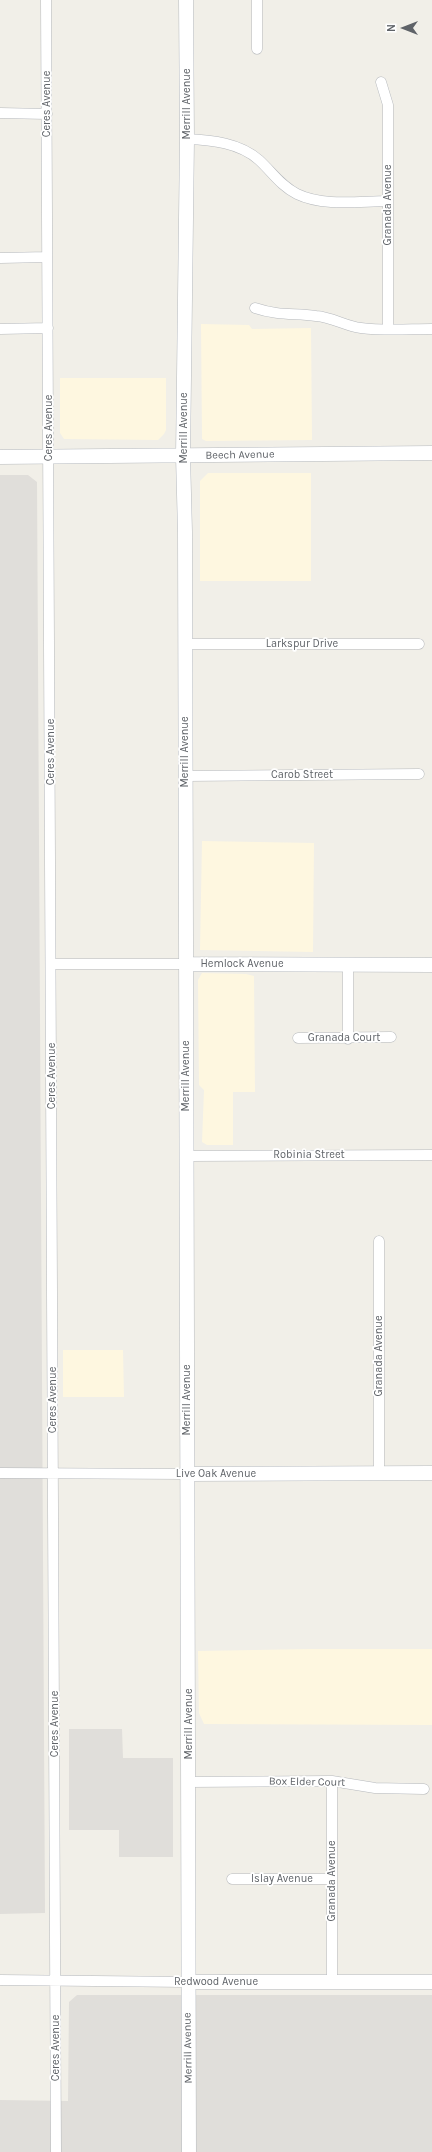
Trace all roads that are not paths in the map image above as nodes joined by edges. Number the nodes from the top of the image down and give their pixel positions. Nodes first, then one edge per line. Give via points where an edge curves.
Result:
1 (46, 0) edge
2 (186, 0) edge
3 (257, 0) edge
4 (257, 49) dead end
5 (381, 82) dead end
6 (0, 113) edge
7 (47, 114) junction
8 (187, 139) junction
9 (388, 201) junction
10 (47, 257) junction
11 (0, 258) edge
12 (255, 308) dead end
13 (48, 328) junction
14 (388, 328) junction
15 (0, 329) edge
16 (432, 329) edge
17 (432, 453) edge
18 (49, 455) junction
19 (183, 456) junction
20 (0, 457) edge
21 (185, 644) junction
22 (419, 644) dead end
23 (419, 774) dead end
24 (186, 776) junction
25 (51, 964) junction
26 (186, 964) junction
27 (348, 965) junction
28 (432, 965) edge
29 (391, 1037) dead end
30 (298, 1038) dead end
31 (348, 1039) junction
32 (432, 1155) edge
33 (187, 1156) junction
34 (379, 1241) dead end
35 (379, 1472) junction
36 (0, 1473) edge
37 (54, 1473) junction
38 (432, 1473) edge
39 (187, 1474) junction
40 (332, 1781) junction
41 (189, 1782) junction
42 (424, 1789) dead end
43 (232, 1879) dead end
44 (332, 1879) junction
45 (0, 1980) edge
46 (56, 1980) junction
47 (188, 1982) junction
48 (332, 1982) junction
49 (432, 1982) edge
50 (56, 2152) edge
51 (189, 2152) edge

1 - 7 street, Ceres Avenue
2 - 8 main road, Merrill Avenue
3 - 4 street
5 - 9 street, Granada Avenue via 388,105
6 - 7 street
7 - 10 street, Ceres Avenue
8 - 9 street via 219,142 250,153 282,185 309,198 329,201
8 - 19 main road, Merrill Avenue
9 - 14 street, Granada Avenue
10 - 11 street
10 - 13 street, Ceres Avenue
12 - 14 street via 286,315 323,317 349,326
13 - 15 street
13 - 18 street, Ceres Avenue
14 - 16 street
17 - 19 main road, Beech Avenue
18 - 19 main road, Beech Avenue
18 - 20 main road, Beech Avenue
18 - 25 street, Ceres Avenue
19 - 21 main road, Merrill Avenue
21 - 22 street, Larkspur Drive
21 - 24 main road, Merrill Avenue
23 - 24 street, Carob Street
24 - 26 main road, Merrill Avenue
25 - 26 street, Hemlock Avenue
25 - 37 street, Ceres Avenue
26 - 27 main road, Hemlock Avenue
26 - 33 main road, Merrill Avenue
27 - 28 main road, Hemlock Avenue
27 - 31 street
29 - 31 street, Granada Court
30 - 31 street, Granada Court
32 - 33 street, Robinia Street
33 - 39 main road, Merrill Avenue
34 - 35 street, Granada Avenue
35 - 38 main road, Live Oak Avenue
35 - 39 main road, Live Oak Avenue
36 - 37 street, Live Oak Avenue
37 - 39 street, Live Oak Avenue
37 - 46 street, Ceres Avenue
39 - 41 main road, Merrill Avenue
40 - 41 street, Box Elder Court
40 - 42 street, Box Elder Court via 375,1788
40 - 44 street, Granada Avenue
41 - 47 main road, Merrill Avenue
43 - 44 street, Islay Avenue
44 - 48 street, Granada Avenue
45 - 46 street, Redwood Avenue
46 - 47 street, Redwood Avenue
46 - 50 street, Ceres Avenue
47 - 48 main road, Redwood Avenue
47 - 51 main road, Merrill Avenue
48 - 49 main road, Redwood Avenue

